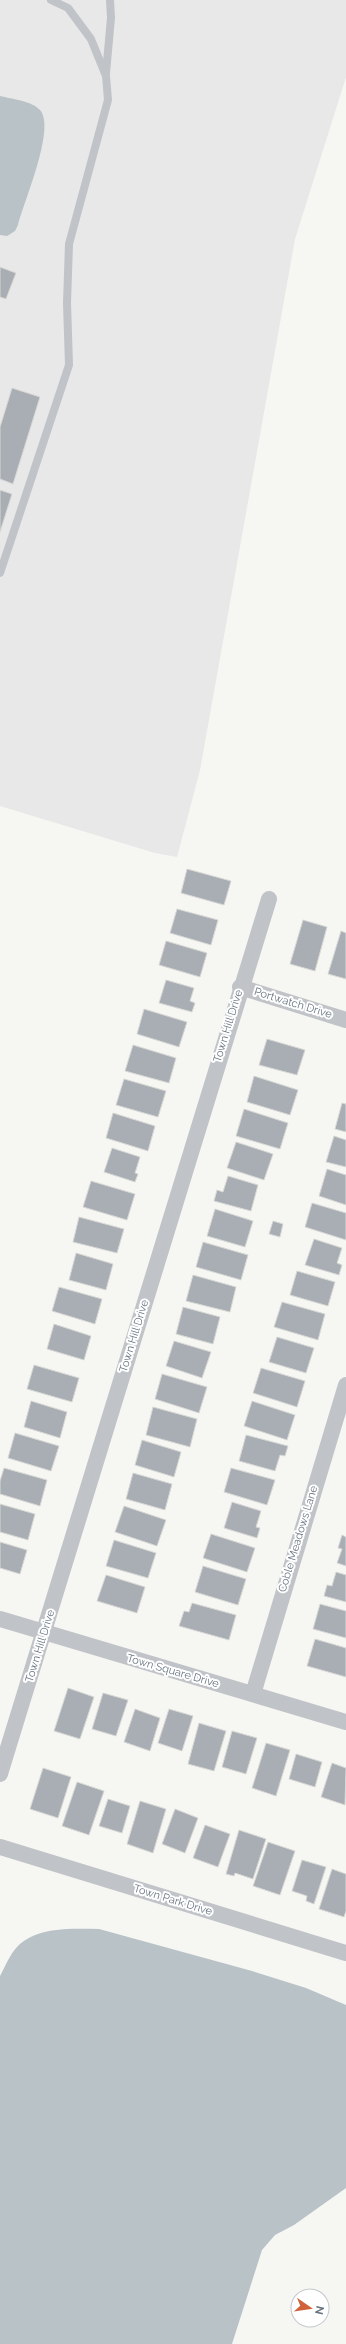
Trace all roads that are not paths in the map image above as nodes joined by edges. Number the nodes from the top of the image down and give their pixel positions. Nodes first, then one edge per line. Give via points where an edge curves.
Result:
1 (51, 0) edge
2 (110, 0) edge
3 (106, 76) junction
4 (0, 573) edge
5 (269, 899) dead end
6 (240, 987) junction
7 (346, 1020) edge
8 (346, 1385) edge
9 (0, 1619) edge
10 (44, 1632) junction
11 (253, 1694) junction
12 (346, 1722) edge
13 (0, 1774) edge
14 (0, 1847) edge
15 (346, 1953) edge

1 - 3 lane via 68,8 91,39
2 - 3 lane
3 - 4 lane via 108,100 69,244 69,365
5 - 6 street, Town Hill Drive
6 - 7 street, Portwatch Drive
6 - 10 street, Town Hill Drive
8 - 11 street, Coble Meadows Lane
9 - 10 street, Town Square Drive
10 - 11 street, Town Square Drive
10 - 13 street, Town Hill Drive
11 - 12 street, Town Square Drive
14 - 15 street, Town Park Drive

